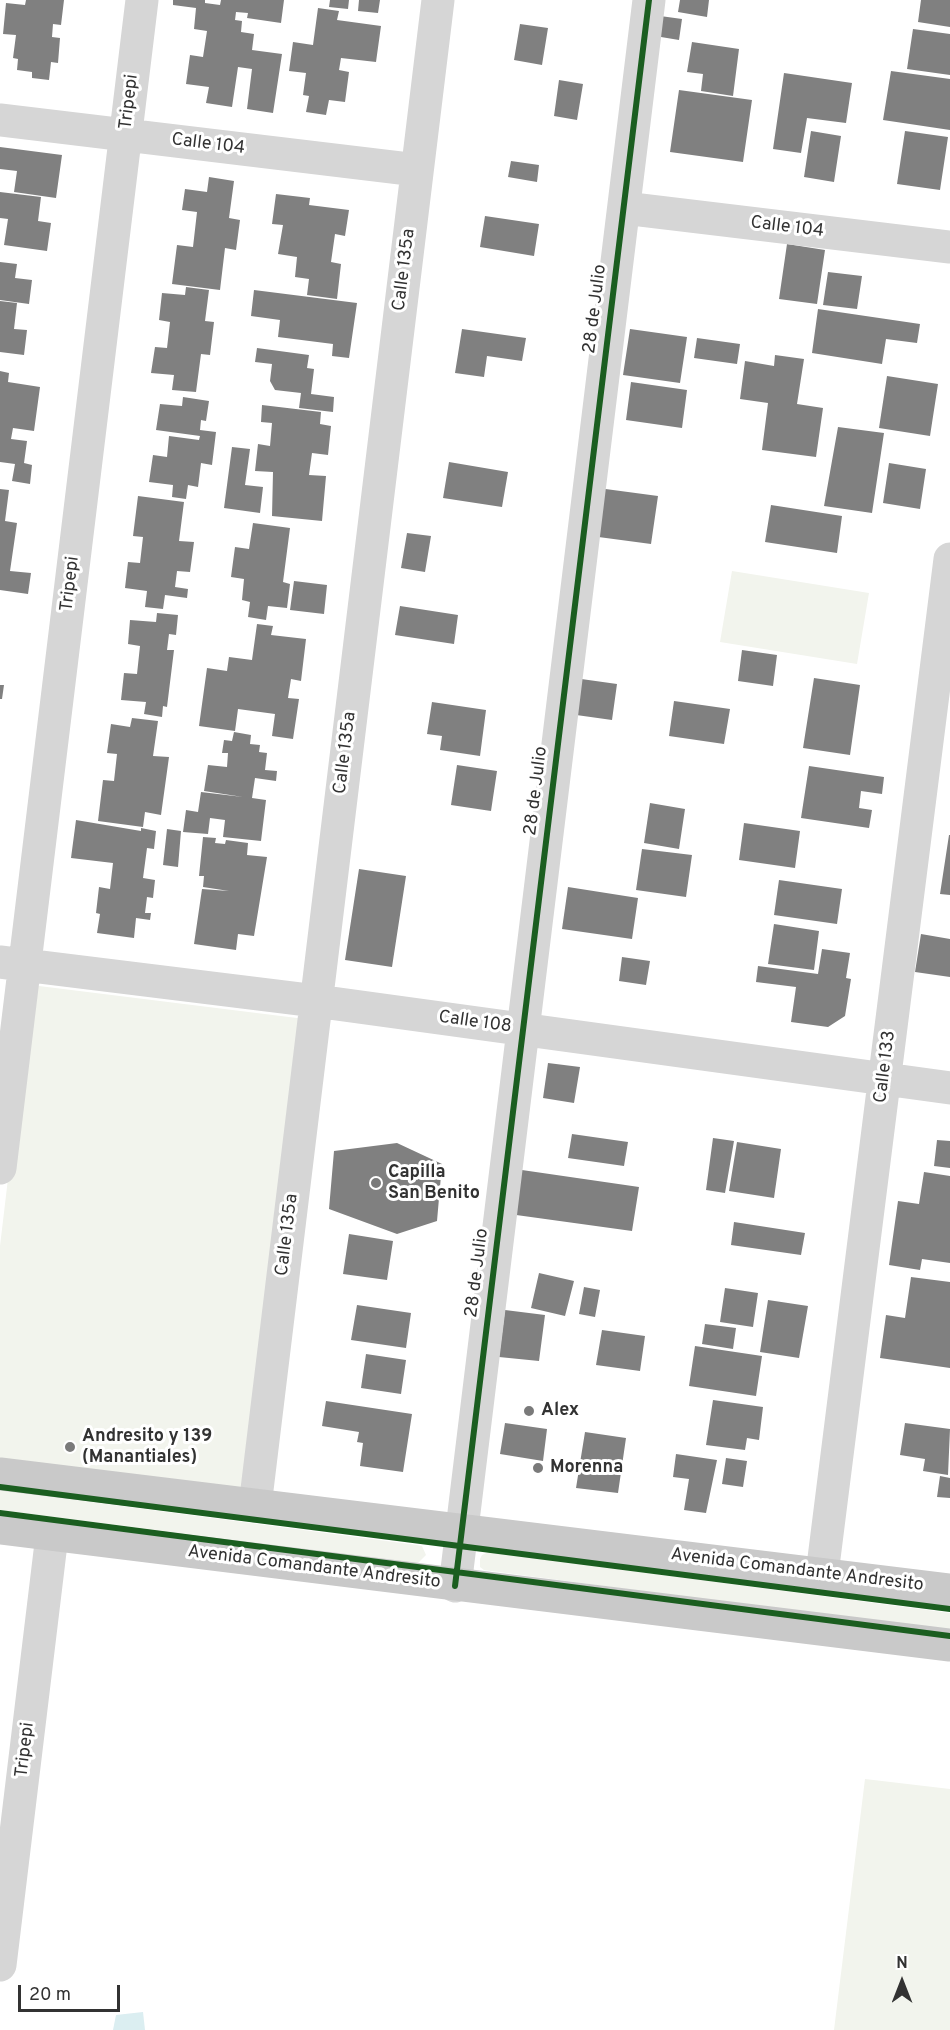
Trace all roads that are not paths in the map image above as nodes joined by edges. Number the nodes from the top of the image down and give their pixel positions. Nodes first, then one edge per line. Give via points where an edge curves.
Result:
1 (142, 0) edge
2 (438, 0) edge
3 (649, 0) edge
4 (0, 120) edge
5 (125, 135) junction
6 (417, 170) junction
7 (624, 208) junction
8 (950, 247) edge
9 (950, 559) edge
10 (12, 964) edge
11 (316, 1001) junction
12 (523, 1029) junction
13 (885, 1079) junction
14 (950, 1088) edge
15 (0, 1168) edge
16 (0, 1474) edge
17 (255, 1506) junction
18 (0, 1528) edge
19 (461, 1529) junction
20 (52, 1535) junction
21 (822, 1574) junction
22 (455, 1586) junction
23 (950, 1590) edge
24 (950, 1645) edge
25 (0, 1965) edge

1 - 5 street, Tripepi
2 - 6 street, Calle 135a
3 - 7 street, 28 de Julio
4 - 5 street, Calle 104
5 - 6 street, Calle 104
5 - 10 street, Tripepi
6 - 11 street, Calle 135a
7 - 8 street, Calle 104
7 - 12 street, 28 de Julio
9 - 13 street, Calle 133
10 - 11 street, Calle 108
10 - 15 street, Tripepi
11 - 12 street, Calle 108
11 - 17 street, Calle 135a
12 - 13 street, Calle 108
12 - 19 street, 28 de Julio
13 - 14 street, Calle 108
13 - 21 street, Calle 133
16 - 17 main road, Avenida Comandante Andresito
17 - 19 main road, Avenida Comandante Andresito
18 - 20 main road, Avenida Comandante Andresito
19 - 21 main road, Avenida Comandante Andresito
19 - 22 street, 28 de Julio
20 - 22 main road, Avenida Comandante Andresito
20 - 25 street, Tripepi
21 - 23 main road, Avenida Comandante Andresito
22 - 24 main road, Avenida Comandante Andresito

